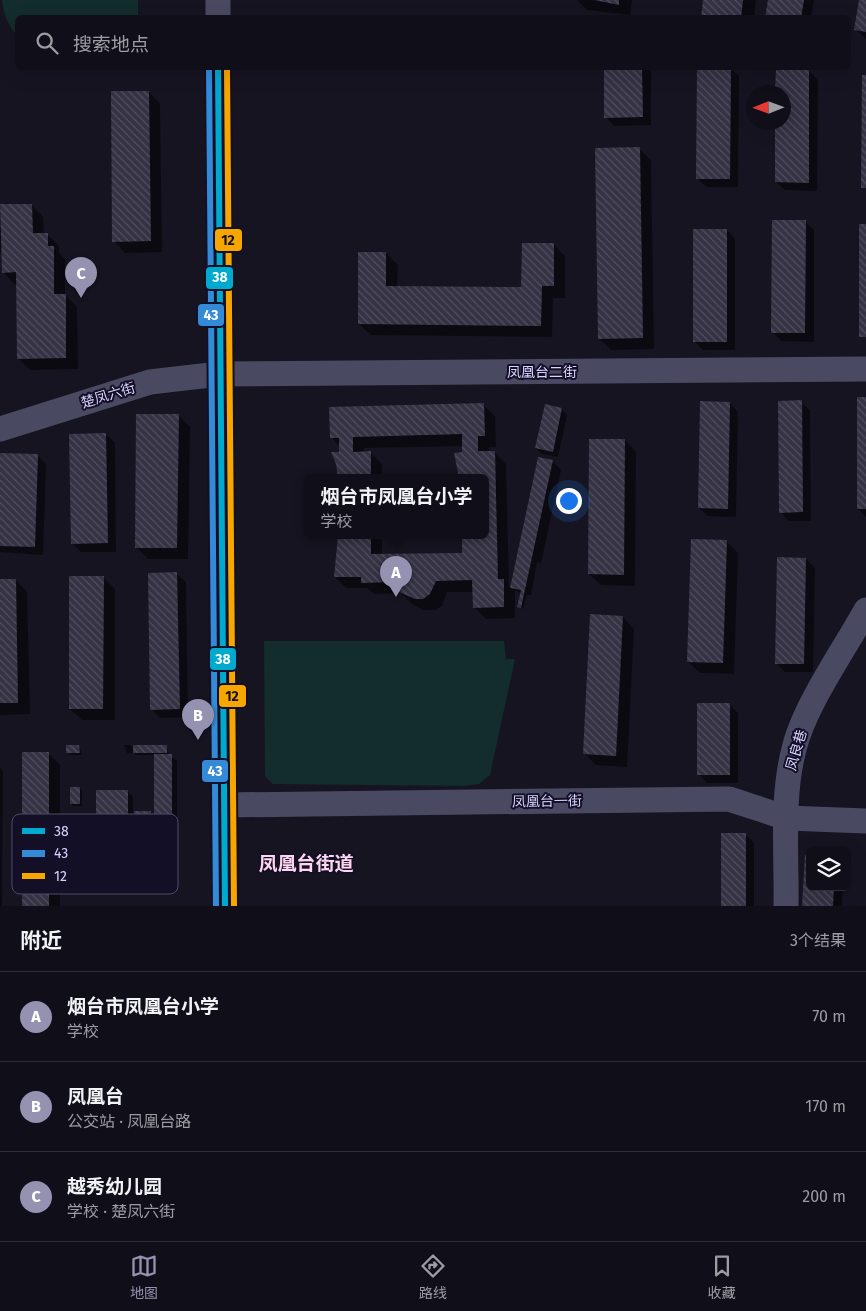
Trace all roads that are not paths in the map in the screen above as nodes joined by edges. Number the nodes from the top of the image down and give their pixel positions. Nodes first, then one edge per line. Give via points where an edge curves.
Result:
1 (218, 0) edge
2 (218, 15) edge
3 (218, 70) edge
4 (866, 369) edge
5 (219, 374) junction
6 (0, 429) edge
7 (866, 610) edge
8 (224, 805) junction
9 (787, 818) junction
10 (866, 821) edge
11 (225, 906) edge
12 (786, 906) edge

1 - 2 street
3 - 5 street
4 - 5 street, 凤凰台二街
5 - 6 street, 楚凤六街 via 150,382
5 - 8 street
7 - 9 street, 凤良巷 via 811,707 794,748 787,783
8 - 9 street, 凤凰台一街 via 729,798
8 - 11 street
9 - 10 street, 凤凰台一街
9 - 12 street, 凤良巷

